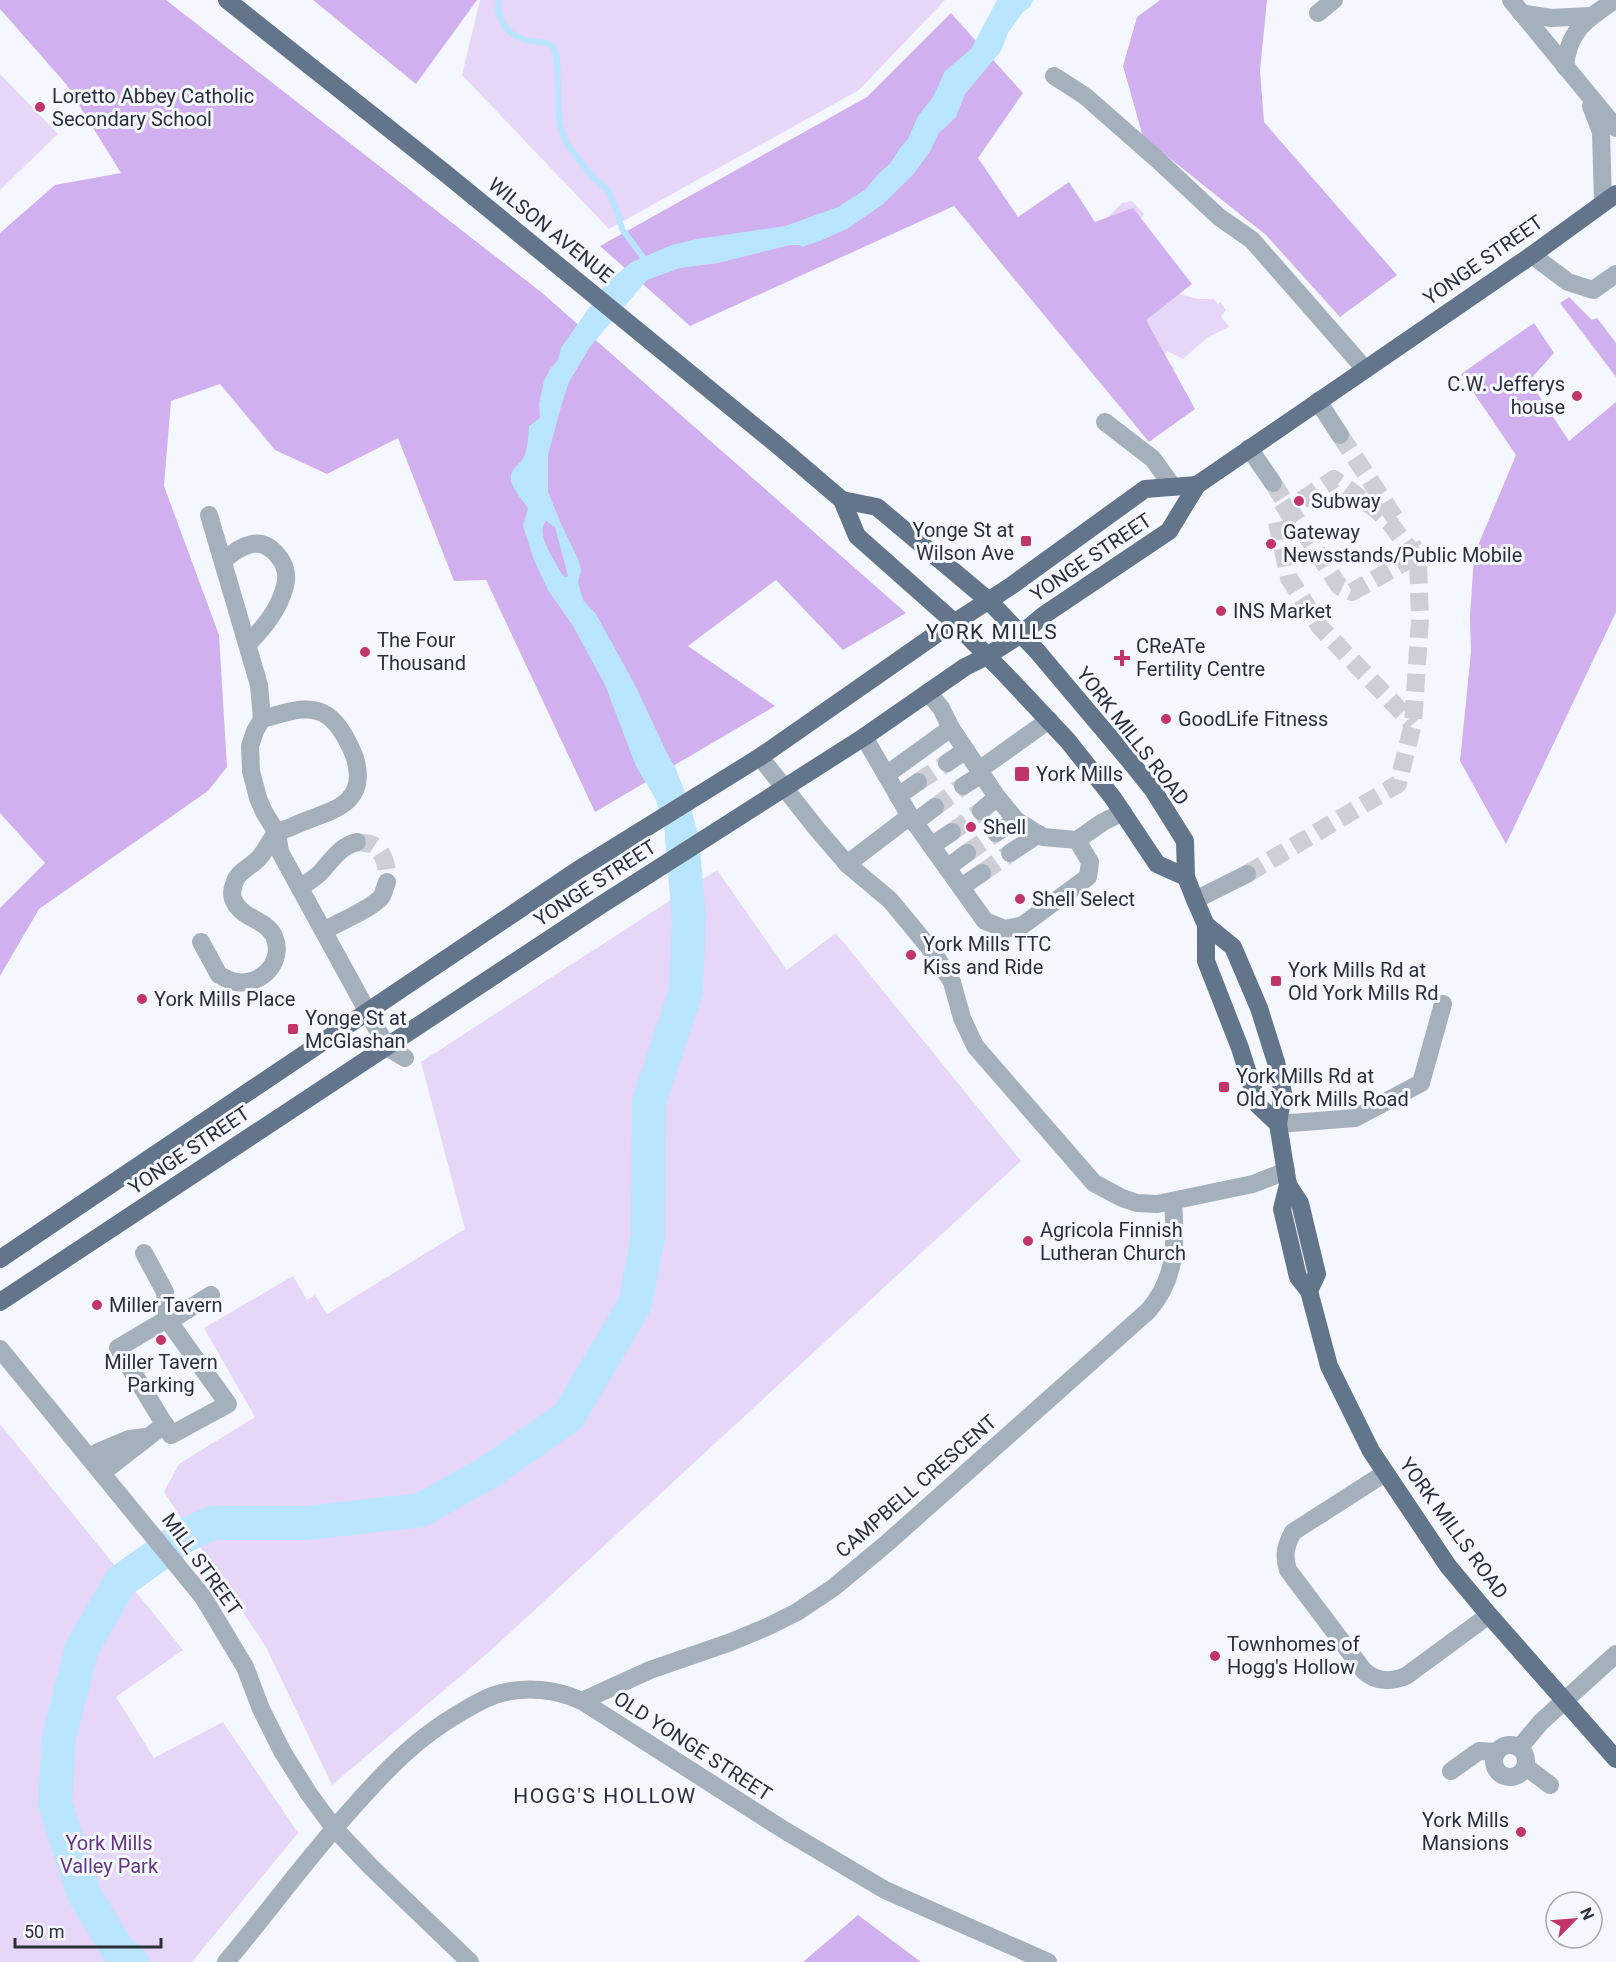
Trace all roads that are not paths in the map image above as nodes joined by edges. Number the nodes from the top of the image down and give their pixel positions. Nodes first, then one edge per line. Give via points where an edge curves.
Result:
1 (227, 0) edge
2 (1334, 0) edge
3 (1615, 0) edge
4 (1516, 7) edge
5 (1318, 13) dead end
6 (1590, 16) junction
7 (1565, 67) junction
8 (1054, 76) dead end
9 (1585, 90) junction
10 (1616, 128) edge
11 (1610, 198) edge
12 (1532, 255) junction
13 (1616, 274) edge
14 (1365, 369) junction
15 (1318, 401) junction
16 (1105, 422) dead end
17 (1340, 435) tunnel mouth
18 (1249, 448) junction
19 (1273, 483) tunnel mouth
20 (1197, 485) junction
21 (1173, 487) junction
22 (842, 500) junction
23 (209, 515) dead end
24 (223, 561) junction
25 (989, 601) junction
26 (955, 623) junction
27 (1021, 634) junction
28 (248, 644) junction
29 (987, 656) junction
30 (928, 692) junction
31 (262, 719) junction
32 (1049, 720) junction
33 (951, 728) junction
34 (864, 737) junction
35 (966, 750) junction
36 (760, 757) junction
37 (947, 763) tunnel mouth
38 (980, 772) junction
39 (886, 775) junction
40 (918, 782) tunnel mouth
41 (963, 786) tunnel mouth
42 (784, 788) junction
43 (898, 796) junction
44 (998, 797) junction
45 (935, 807) tunnel mouth
46 (981, 811) tunnel mouth
47 (1123, 812) junction
48 (912, 820) junction
49 (1016, 820) junction
50 (952, 832) tunnel mouth
51 (278, 833) junction
52 (996, 833) tunnel mouth
53 (1039, 834) junction
54 (1077, 840) junction
55 (357, 842) dead end
56 (931, 846) junction
57 (968, 853) tunnel mouth
58 (1010, 853) tunnel mouth
59 (847, 864) junction
60 (947, 868) junction
61 (982, 873) tunnel mouth
62 (1247, 874) tunnel mouth
63 (1186, 877) junction
64 (387, 882) tunnel mouth
65 (961, 887) junction
66 (300, 888) junction
67 (1195, 900) junction
68 (1206, 925) junction
69 (324, 931) junction
70 (201, 942) dead end
71 (1443, 1004) dead end
72 (369, 1011) junction
73 (387, 1047) junction
74 (405, 1058) dead end
75 (1278, 1124) junction
76 (1287, 1178) junction
77 (1173, 1202) junction
78 (144, 1252) dead end
79 (0, 1258) edge
80 (211, 1295) dead end
81 (0, 1302) edge
82 (167, 1319) junction
83 (0, 1349) edge
84 (165, 1424) junction
85 (96, 1464) junction
86 (1385, 1473) junction
87 (1489, 1615) junction
88 (1616, 1654) edge
89 (582, 1701) junction
90 (1565, 1701) junction
91 (1520, 1747) junction
92 (1496, 1752) junction
93 (1616, 1759) edge
94 (1526, 1767) junction
95 (1451, 1771) dead end
96 (1550, 1785) dead end
97 (334, 1827) junction
98 (226, 1962) edge
99 (470, 1962) edge
100 (1048, 1962) edge

1 - 22 main road, WILSON AVENUE via 445,173
2 - 5 street
3 - 6 street
4 - 6 street via 1551,18
4 - 7 street
6 - 7 street via 1566,50
7 - 9 street
8 - 14 street via 1085,96 1219,217 1252,240
9 - 10 street
9 - 11 street via 1601,132
11 - 12 main road, YONGE STREET
12 - 13 street via 1568,282 1593,290
12 - 14 main road, YONGE STREET
14 - 15 main road, YONGE STREET
15 - 17 street
15 - 18 main road, YONGE STREET
16 - 21 street via 1154,459
18 - 19 street
18 - 20 main road, YONGE STREET
20 - 21 main road, YONGE STREET
20 - 27 main road, YONGE STREET via 1169,531
21 - 25 main road, YONGE STREET via 1145,489
22 - 25 main road, WILSON AVENUE via 877,507
22 - 26 main road, WILSON AVENUE via 857,536
23 - 24 street
24 - 28 street
24 - 28 street via 249,544 262,543 271,547 282,561 285,586 268,622
25 - 26 main road, YONGE STREET
25 - 27 main road, WILSON AVENUE
26 - 29 main road, WILSON AVENUE
26 - 36 main road, YONGE STREET
27 - 29 main road, YONGE STREET
27 - 63 main road, YORK MILLS ROAD via 1153,790 1185,841
28 - 31 street via 259,685
29 - 30 main road, YONGE STREET
29 - 32 main road
30 - 33 street
30 - 34 main road, YONGE STREET
31 - 51 street via 250,746 251,771 264,812
31 - 51 street via 308,709 329,717 351,748 358,775 354,794 342,806
32 - 38 street
32 - 47 main road
33 - 35 street
33 - 39 street
34 - 39 street
34 - 42 main road, YONGE STREET
35 - 37 street
35 - 38 street
36 - 42 street
36 - 72 main road, YONGE STREET via 578,870
38 - 41 street
38 - 44 street
39 - 43 street
40 - 43 street
42 - 59 street
42 - 73 main road, YONGE STREET
43 - 48 street
44 - 46 street
44 - 49 street
45 - 48 street
47 - 54 street
47 - 63 main road via 1157,864
48 - 56 street
48 - 59 street
49 - 52 street
49 - 53 street
50 - 56 street
51 - 66 street via 280,852
51 - 70 street via 259,858 237,877 232,890 234,901 245,916 261,923 274,936 277,951 273,964 265,975 236,982 219,975
53 - 54 street
53 - 58 street
54 - 65 street via 1090,862 1088,877 1023,925 1005,928 985,921
55 - 66 street via 347,845
56 - 60 street
57 - 60 street
59 - 77 street via 890,900 933,952 952,982 975,1046 1089,1177 1101,1188 1130,1201
60 - 65 street
61 - 65 street
62 - 67 street
63 - 67 main road, YORK MILLS ROAD
64 - 69 street via 373,906
66 - 69 street
67 - 68 main road, YORK MILLS ROAD
68 - 75 main road, YORK MILLS ROAD via 1206,961 1258,1106
68 - 75 main road, YORK MILLS ROAD via 1233,947 1259,1008 1283,1093
69 - 72 street
71 - 75 street via 1421,1083 1354,1118
72 - 73 street
72 - 79 main road, YONGE STREET
73 - 74 street
73 - 81 main road, YONGE STREET
75 - 76 main road, YORK MILLS ROAD
76 - 77 street
76 - 86 main road, YORK MILLS ROAD via 1282,1209 1298,1277 1309,1291 1329,1366
77 - 89 street, CAMPBELL CRESCENT via 1171,1270 1158,1300 886,1544 797,1612
78 - 82 street via 165,1292
80 - 82 street
82 - 84 street via 118,1348
82 - 84 street via 228,1404 171,1435
83 - 85 street, MILL STREET
84 - 85 street via 146,1437 129,1439 98,1452
85 - 97 street, MILL STREET via 193,1582 245,1667 282,1751
86 - 87 main road, YORK MILLS ROAD via 1448,1566
86 - 87 street via 1293,1532 1284,1560 1288,1570 1364,1671 1375,1679 1394,1681 1406,1676
87 - 90 main road, YORK MILLS ROAD
88 - 90 street
89 - 97 street, OLD YONGE STREET via 528,1689 479,1702 407,1749
89 - 100 street, OLD YONGE STREET via 885,1890
90 - 91 street
90 - 93 main road, YORK MILLS ROAD
91 - 92 street via 1504,1746
91 - 94 street via 1526,1756
92 - 94 street via 1495,1767 1502,1775 1513,1777
92 - 95 street via 1479,1751
94 - 96 street
97 - 98 street, OLD YONGE STREET
97 - 99 street, MILL STREET

